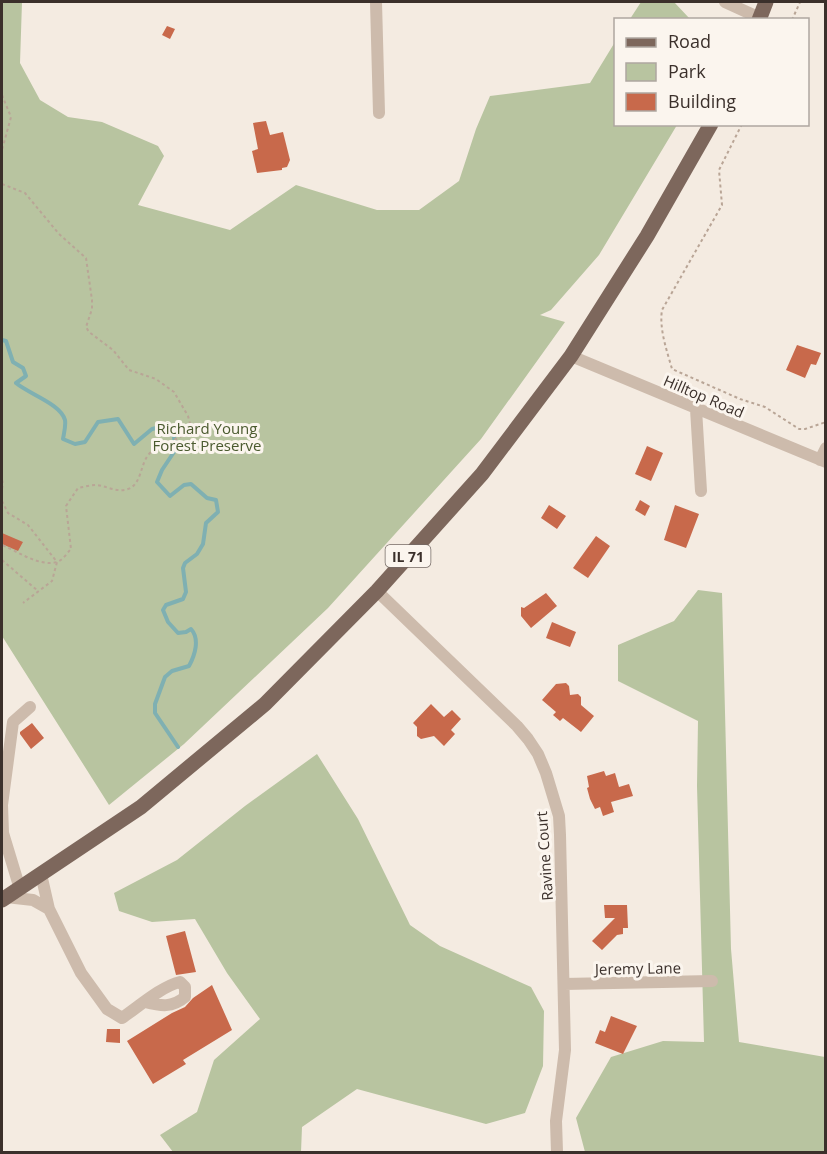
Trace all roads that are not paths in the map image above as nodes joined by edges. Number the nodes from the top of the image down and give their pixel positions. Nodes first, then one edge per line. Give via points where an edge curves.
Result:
1 (376, 2) edge
2 (725, 2) edge
3 (766, 2) edge
4 (758, 18) edge
5 (760, 18) edge
6 (379, 113) dead end
7 (710, 126) edge
8 (571, 356) junction
9 (696, 409) junction
10 (825, 448) edge
11 (823, 461) edge
12 (701, 491) dead end
13 (377, 591) junction
14 (30, 707) dead end
15 (41, 874) junction
16 (20, 889) junction
17 (4, 899) edge
18 (49, 909) junction
19 (712, 981) dead end
20 (564, 984) junction
21 (145, 1002) dead end
22 (557, 1152) edge

1 - 6 street
2 - 4 street
3 - 5 main road
7 - 8 main road, IL 71 via 647,236
8 - 9 street, Hilltop Road
8 - 13 main road, IL 71 via 482,474
9 - 11 street, Hilltop Road
9 - 12 street
10 - 11 street
13 - 15 main road, IL 71 via 265,704 141,807
13 - 20 street, Ravine Court via 517,726 538,754 559,816
14 - 16 street via 12,722 2,805 3,833
15 - 16 main road, IL 71
15 - 18 street
16 - 17 main road, IL 71
17 - 18 street via 33,900
18 - 21 street via 81,973 107,1009 122,1018
19 - 20 street, Jeremy Lane
20 - 22 street, Ravine Court via 565,1050 556,1121

